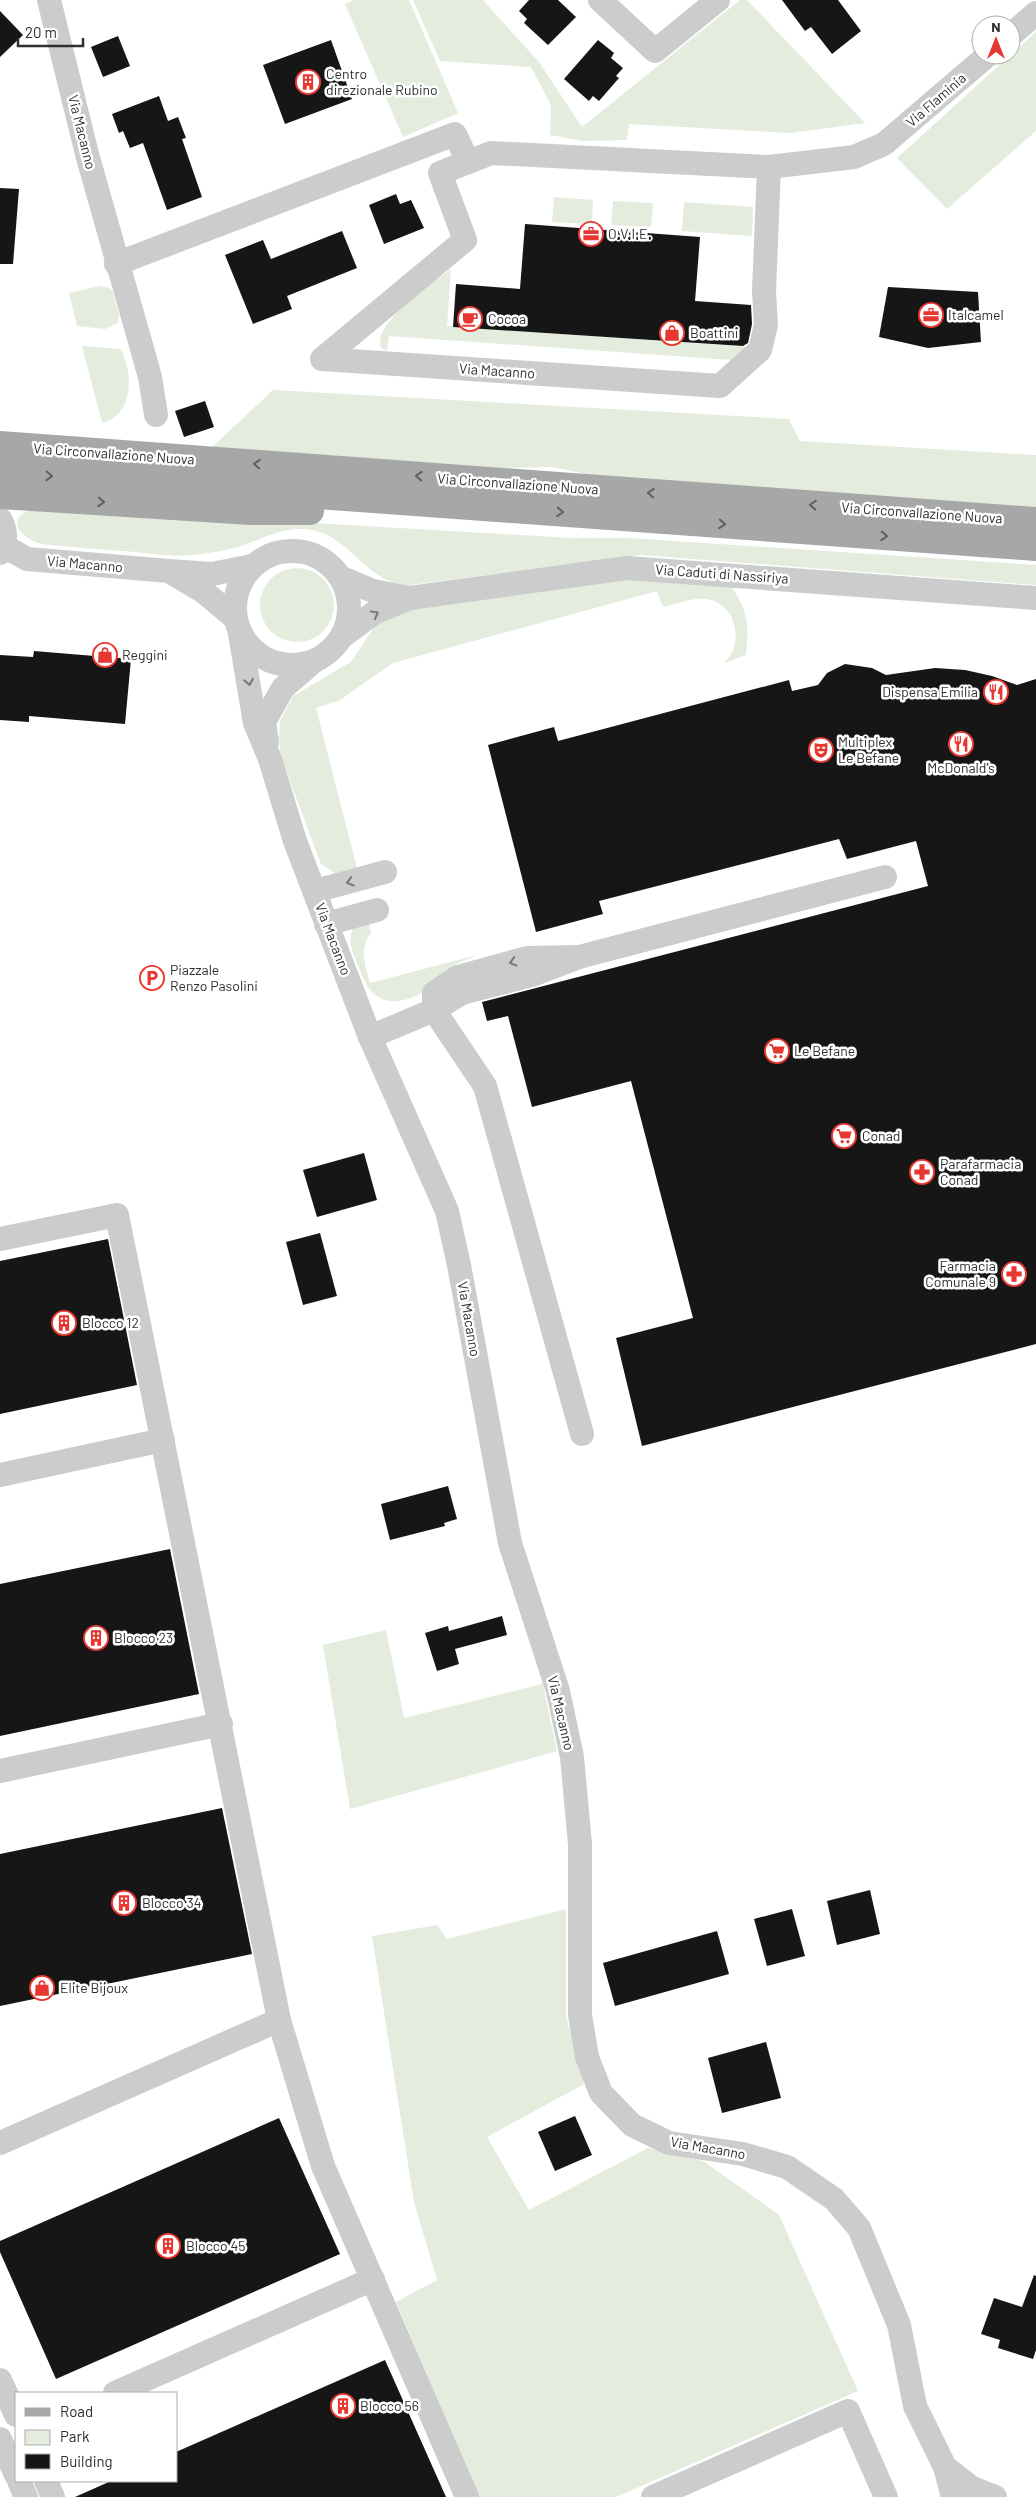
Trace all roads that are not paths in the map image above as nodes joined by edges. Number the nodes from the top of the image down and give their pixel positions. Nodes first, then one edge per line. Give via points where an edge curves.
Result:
1 (49, 0) edge
2 (600, 0) edge
3 (718, 0) edge
4 (1036, 13) edge
5 (1021, 26) edge
6 (976, 65) edge
7 (884, 144) joint
8 (468, 162) junction
9 (769, 167) junction
10 (116, 264) junction
11 (156, 415) dead end
12 (0, 445) edge
13 (0, 472) edge
14 (0, 495) edge
15 (30, 498) junction
16 (533, 510) junction
17 (0, 518) edge
18 (1036, 521) edge
19 (1036, 548) edge
20 (2, 550) edge
21 (252, 566) junction
22 (169, 571) junction
23 (342, 578) junction
24 (410, 598) junction
25 (1036, 598) edge
26 (238, 626) junction
27 (344, 635) junction
28 (312, 663) junction
29 (270, 759) junction
30 (385, 872) dead end
31 (885, 878) dead end
32 (315, 891) junction
33 (377, 910) dead end
34 (326, 924) junction
35 (434, 1010) junction
36 (370, 1037) junction
37 (0, 1239) edge
38 (582, 1434) dead end
39 (163, 1440) junction
40 (0, 1475) edge
41 (221, 1724) junction
42 (0, 1772) edge
43 (279, 2020) junction
44 (0, 2143) edge
45 (373, 2279) junction
46 (0, 2380) edge
47 (117, 2392) edge
48 (15, 2413) edge
49 (5, 2441) edge
50 (945, 2467) junction
51 (15, 2472) edge
52 (19, 2482) edge
53 (46, 2482) edge
54 (26, 2497) edge
55 (53, 2497) edge
56 (467, 2497) edge
57 (653, 2497) edge
58 (886, 2497) edge
59 (953, 2497) edge
60 (995, 2497) edge

1 - 10 street, Via Macanno
2 - 3 street via 655,50
4 - 5 street
6 - 7 street, Via Flaminia
7 - 9 street, Via Macanno via 854,157
8 - 9 street, Via Macanno via 491,153
8 - 9 street, Via Macanno via 440,173 465,240 322,359 720,386 760,350 766,325 764,291
8 - 10 street via 455,134
10 - 11 street, Via Macanno via 150,378
18 -> 12 main road, Via Circonvallazione Nuova
13 -> 16 main road, Via Circonvallazione Nuova
14 - 15 main road
15 -> 16 main road via 251,511
15 - 17 street via 12,506
16 -> 19 main road, Via Circonvallazione Nuova
17 - 20 street, Via Macanno via 5,531
20 - 22 street, Via Macanno via 27,559
21 - 22 street, Via Macanno via 212,574
21 - 23 street, Via Macanno via 270,554 293,550 315,554 333,566
21 - 26 street, Via Macanno via 242,580 234,604
22 - 26 street, Via Macanno via 204,592
23 - 24 street, Via Caduti di Nassiriya via 373,591
23 - 27 street, Via Macanno via 349,596 350,616
24 - 25 street, Via Caduti di Nassiriya via 627,568
27 -> 24 street, Via Caduti di Nassiriya via 374,613
26 - 28 street, Via Macanno via 250,648 264,659 287,665
26 -> 29 street, Via Macanno via 255,723
27 - 28 street, Via Macanno via 330,652
28 - 29 street, Via Macanno via 283,688 264,722
29 - 32 street, Via Macanno
30 -> 32 street
31 - 35 street via 579,957 527,958 458,977 434,993
32 - 34 street, Via Macanno
33 - 34 street
34 - 36 street, Via Macanno
35 - 36 street
35 - 38 street via 484,1086
36 - 50 street, Via Macanno via 447,1211 510,1543 558,1691 572,1757 580,1844 580,2014 587,2057 601,2093 632,2125 669,2143 743,2154 787,2167 834,2199 859,2228 867,2246 899,2325 916,2406
37 - 39 street via 117,1215
39 - 40 street
39 - 41 street
41 - 42 street
41 - 43 street
43 - 44 street
43 - 45 street via 323,2166
45 - 47 street
45 - 56 street
46 - 48 street
49 - 51 street
50 - 59 street
50 - 60 street, Via Macanno via 972,2488
52 - 54 street
53 - 55 street
57 - 58 street via 848,2411

